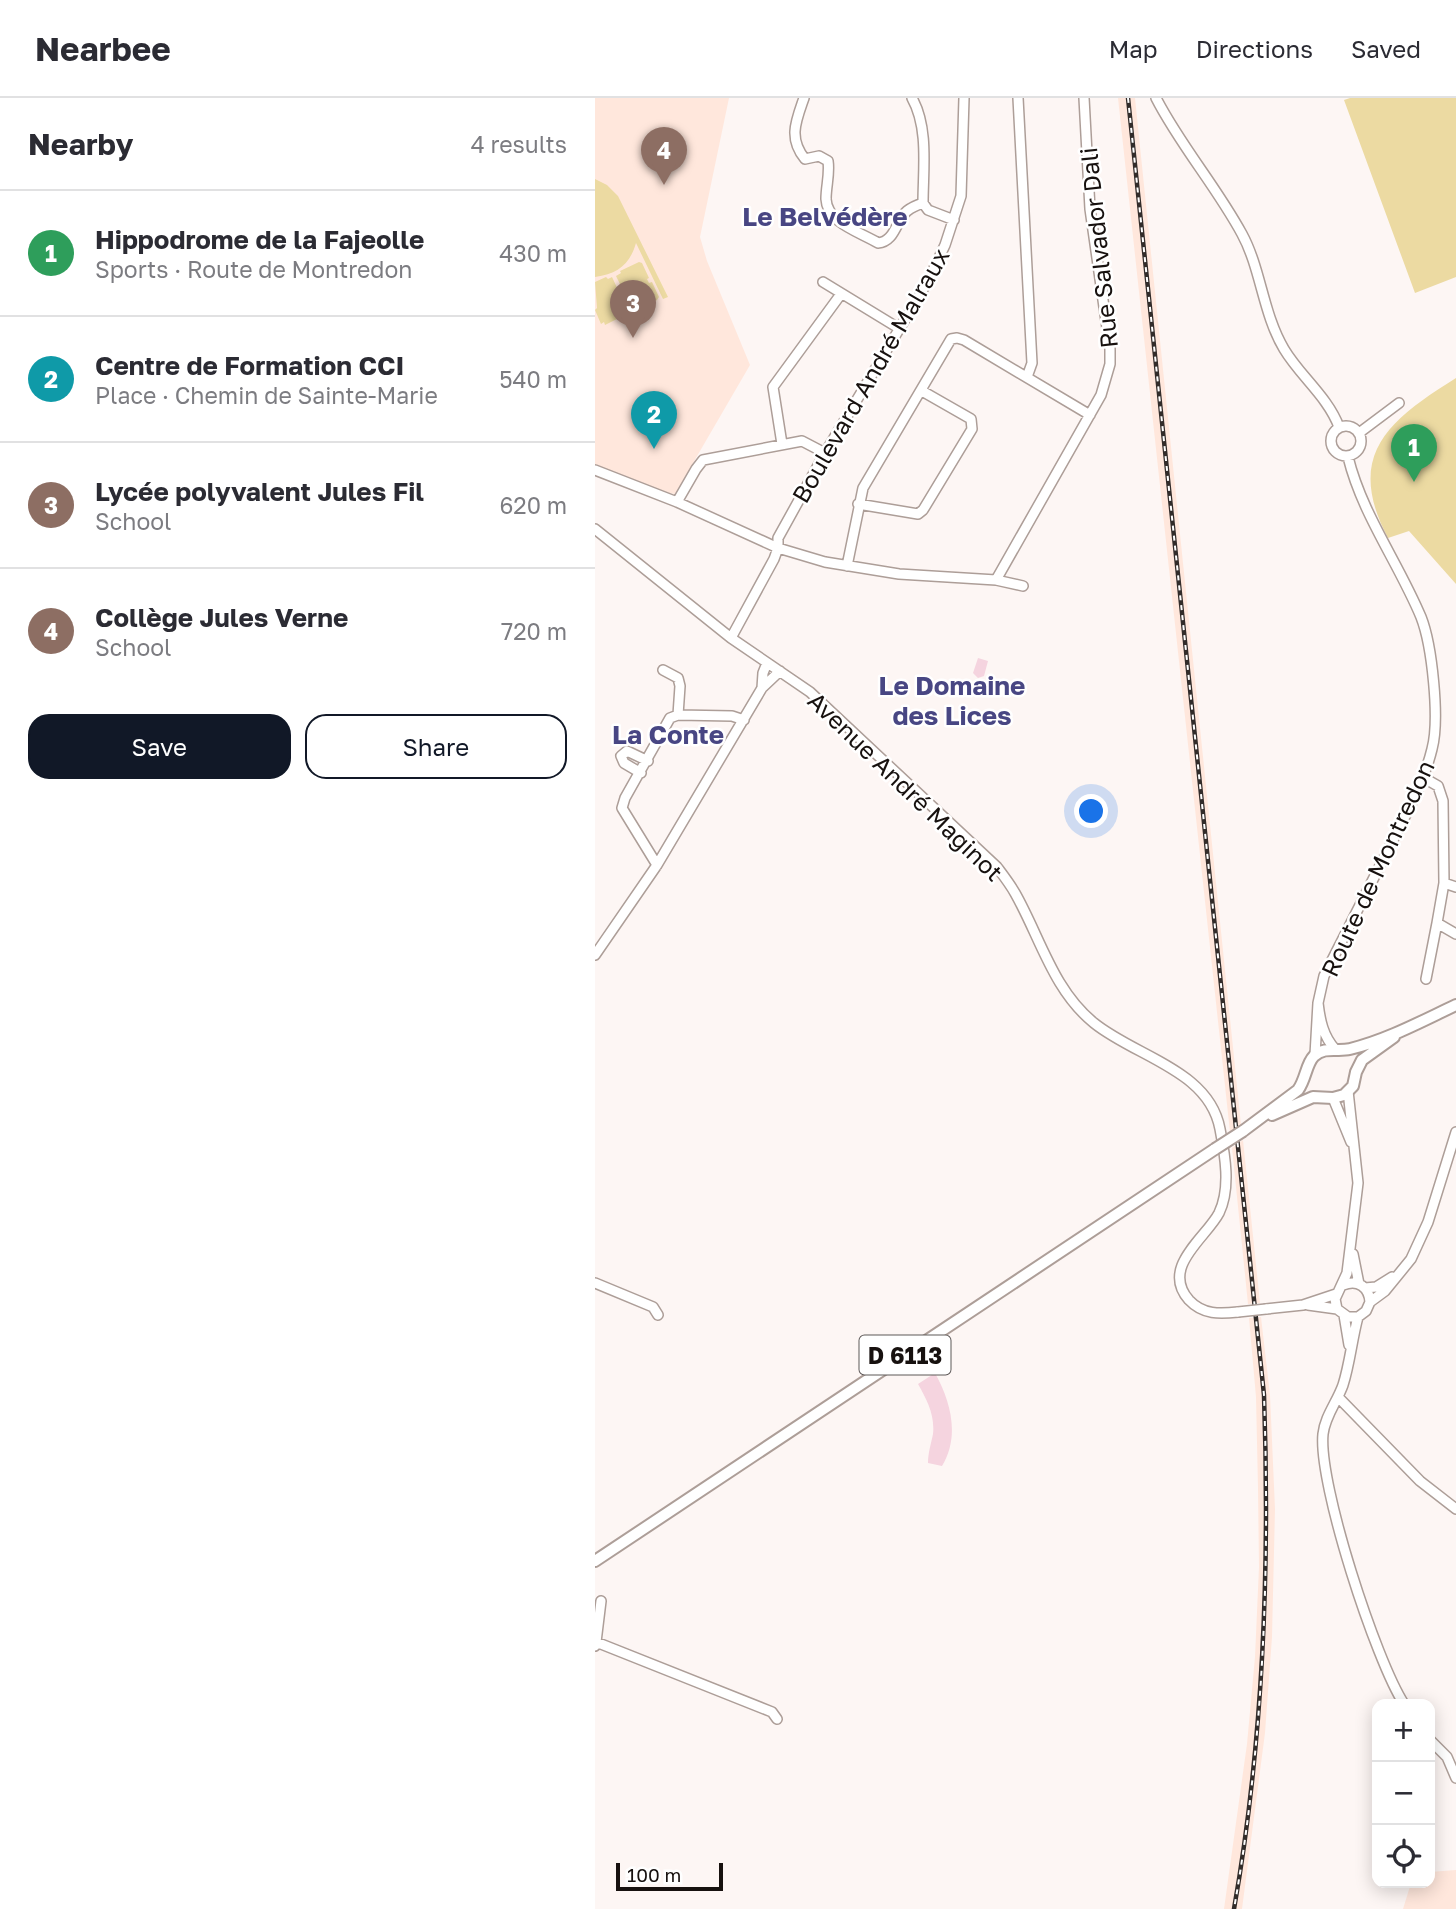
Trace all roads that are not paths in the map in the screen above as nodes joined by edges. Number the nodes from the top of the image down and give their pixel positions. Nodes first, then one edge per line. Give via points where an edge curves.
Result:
1 (804, 98) edge
2 (912, 98) edge
3 (964, 98) edge
4 (1018, 98) edge
5 (1084, 98) edge
6 (1156, 98) edge
7 (923, 203) junction
8 (954, 220) junction
9 (823, 282) dead end
10 (841, 294) junction
11 (900, 329) junction
12 (1027, 377) junction
13 (922, 391) junction
14 (1399, 403) dead end
15 (1090, 415) junction
16 (1339, 427) junction
17 (1359, 433) junction
18 (782, 444) junction
19 (825, 453) junction
20 (1348, 457) junction
21 (595, 470) edge
22 (677, 502) junction
23 (858, 504) junction
24 (595, 529) edge
25 (778, 548) junction
26 (847, 566) junction
27 (996, 580) junction
28 (1023, 586) dead end
29 (731, 638) junction
30 (767, 663) junction
31 (663, 670) dead end
32 (780, 671) junction
33 (767, 678) junction
34 (678, 715) junction
35 (744, 720) junction
36 (648, 761) junction
37 (641, 773) junction
38 (1424, 778) junction
39 (657, 865) junction
40 (1444, 883) junction
41 (1456, 887) edge
42 (1437, 923) junction
43 (1456, 933) edge
44 (595, 955) edge
45 (1426, 979) dead end
46 (1318, 1003) junction
47 (1456, 1005) edge
48 (1408, 1028) junction
49 (1337, 1050) junction
50 (1315, 1055) junction
51 (1356, 1072) junction
52 (1307, 1075) junction
53 (1348, 1091) junction
54 (1328, 1097) junction
55 (1243, 1131) junction
56 (1456, 1132) edge
57 (1355, 1152) junction
58 (1351, 1247) junction
59 (1400, 1272) junction
60 (595, 1283) edge
61 (1343, 1285) junction
62 (1362, 1286) junction
63 (1336, 1294) junction
64 (1370, 1302) junction
65 (1303, 1305) junction
66 (1340, 1312) junction
67 (658, 1315) dead end
68 (1358, 1317) junction
69 (1349, 1355) junction
70 (1338, 1397) junction
71 (1456, 1508) edge
72 (595, 1561) edge
73 (601, 1601) dead end
74 (595, 1644) edge
75 (1401, 1699) edge
76 (777, 1719) dead end
77 (1435, 1745) edge
78 (1456, 1778) edge

1 - 7 street via 793,135 805,159 820,156 828,161 826,201 833,218 883,243 905,213
2 - 7 street via 920,119
3 - 8 street, Boulevard André Malraux via 961,196
4 - 12 street via 1032,363
5 - 15 street, Rue Salvador Dali via 1090,209 1110,349 1106,380
6 - 16 street via 1243,237 1282,345
7 - 8 street
8 - 11 street, Boulevard André Malraux via 928,281
9 - 10 street
10 - 11 street
10 - 18 street via 773,387
11 - 19 street, Boulevard André Malraux
12 - 13 street via 957,338 951,339
12 - 15 street
13 - 23 street via 863,488
13 - 23 street via 971,419 972,429 918,514
14 - 17 street
15 - 27 street, Rue Salvador Dali
16 - 17 street via 1350,426
16 - 20 street via 1331,434 1332,448
17 - 20 street via 1360,447
18 - 19 street via 807,442
18 - 22 street via 703,460
19 - 25 street, Boulevard André Malraux via 778,538
20 - 38 street, Route de Montredon via 1354,480 1422,619 1428,644 1435,729
21 - 22 street
22 - 25 street
23 - 26 street
24 - 29 street, Avenue André Maginot
25 - 26 street
25 - 29 street, Boulevard André Malraux
26 - 27 street
27 - 28 street
29 - 30 street, Avenue André Maginot
30 - 32 street, Avenue André Maginot
30 - 33 street
31 - 34 street via 678,678
32 - 33 street
32 - 65 street, Avenue André Maginot, bridge via 810,692 996,867 1014,891 1070,1000 1109,1034 1187,1078 1206,1095 1220,1129 1225,1193 1219,1214 1181,1267 1185,1294 1198,1308 1219,1314
33 - 35 street
34 - 35 street
34 - 36 street via 670,718
35 - 39 street
36 - 37 street
36 - 37 street via 628,751 621,756
37 - 39 street via 622,808
38 - 40 street via 1438,786 1443,801
38 - 46 street, Route de Montredon via 1324,976
39 - 44 street
40 - 41 street
40 - 42 street
42 - 43 street
42 - 45 street
46 - 49 street via 1320,1021
46 - 50 street, Route de Montredon
47 - 48 main road
48 - 49 main road
48 - 51 main road via 1362,1060
49 - 50 main road
49 - 51 main road via 1351,1059
50 - 52 main road
51 - 53 main road
52 - 54 main road via 1312,1088
52 - 55 main road, D 6113 via 1298,1090
53 - 54 main road
53 - 57 street
54 - 55 main road, D 6113 via 1313,1097
54 - 57 street
55 - 72 main road, D 6113, bridge
56 - 59 street via 1428,1222
57 - 58 street via 1358,1183
58 - 61 street
58 - 62 street
59 - 62 street via 1384,1283
59 - 64 street
60 - 67 street via 653,1307
61 - 62 street via 1353,1282
61 - 63 street
62 - 64 street
63 - 65 street
63 - 66 street
64 - 68 street
65 - 66 street
66 - 68 street
66 - 69 street via 1347,1328
68 - 69 street
69 - 70 street
70 - 71 street via 1420,1481
70 - 75 street via 1323,1430 1329,1485 1361,1600
73 - 74 street
74 - 76 street via 772,1712
77 - 78 street via 1447,1757

